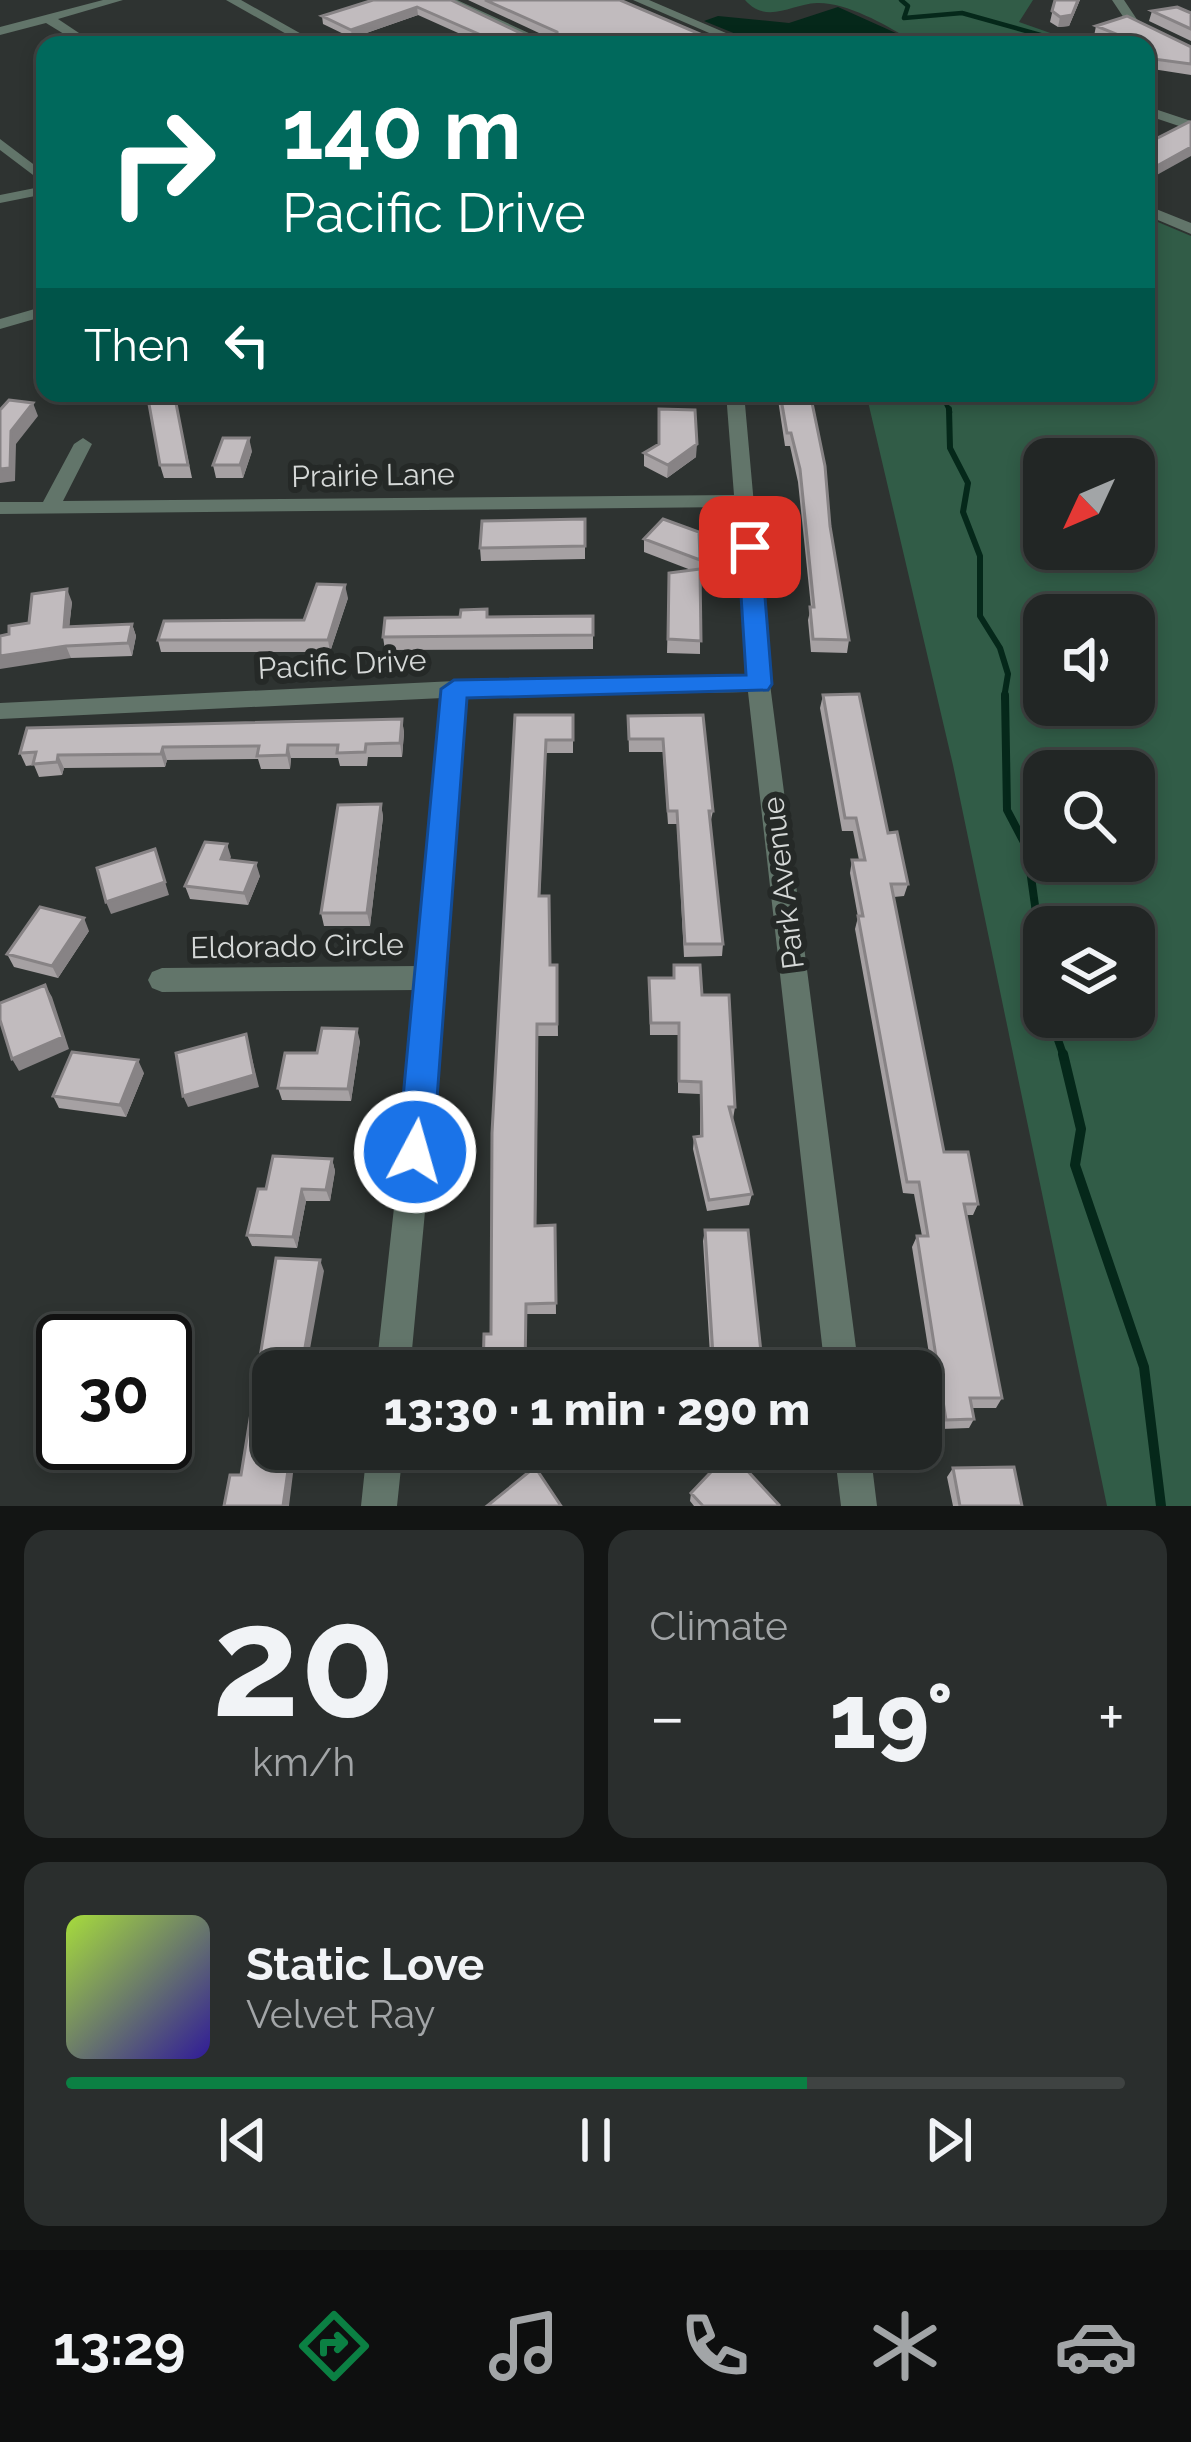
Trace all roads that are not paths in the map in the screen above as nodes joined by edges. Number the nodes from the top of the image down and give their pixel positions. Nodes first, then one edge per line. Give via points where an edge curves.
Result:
1 (117, 0) edge
2 (232, 0) edge
3 (447, 0) edge
4 (639, 0) edge
5 (1118, 0) edge
6 (47, 18) junction
7 (0, 31) edge
8 (77, 36) edge
9 (298, 36) edge
10 (529, 36) edge
11 (726, 36) edge
12 (1191, 51) edge
13 (1155, 113) edge
14 (1191, 126) edge
15 (0, 143) edge
16 (36, 173) edge
17 (36, 192) edge
18 (0, 199) edge
19 (1155, 214) edge
20 (1191, 229) edge
21 (36, 314) edge
22 (0, 324) edge
23 (736, 402) edge
24 (83, 444) dead end
25 (746, 501) junction
26 (0, 508) edge
27 (50, 508) junction
28 (759, 684) junction
29 (454, 689) junction
30 (0, 711) edge
31 (433, 978) junction
32 (161, 980) dead end
33 (395, 1350) edge
34 (839, 1350) edge
35 (383, 1470) edge
36 (855, 1470) edge
37 (379, 1506) edge
38 (859, 1506) edge

1 - 6 street
2 - 9 street
3 - 10 street
4 - 11 street
5 - 12 street via 1135,24
6 - 7 street
6 - 8 street
13 - 14 street
15 - 16 street
17 - 18 street
19 - 20 street
21 - 22 street
23 - 25 street, Park Avenue
24 - 27 street
25 - 27 street, Prairie Lane
25 - 28 street, Park Avenue
26 - 27 street, Prairie Lane
28 - 29 street, Pacific Drive
28 - 34 street, Park Avenue
29 - 30 street, Pacific Drive
29 - 31 street
31 - 32 street, Eldorado Circle
31 - 33 street
35 - 37 street
36 - 38 street

